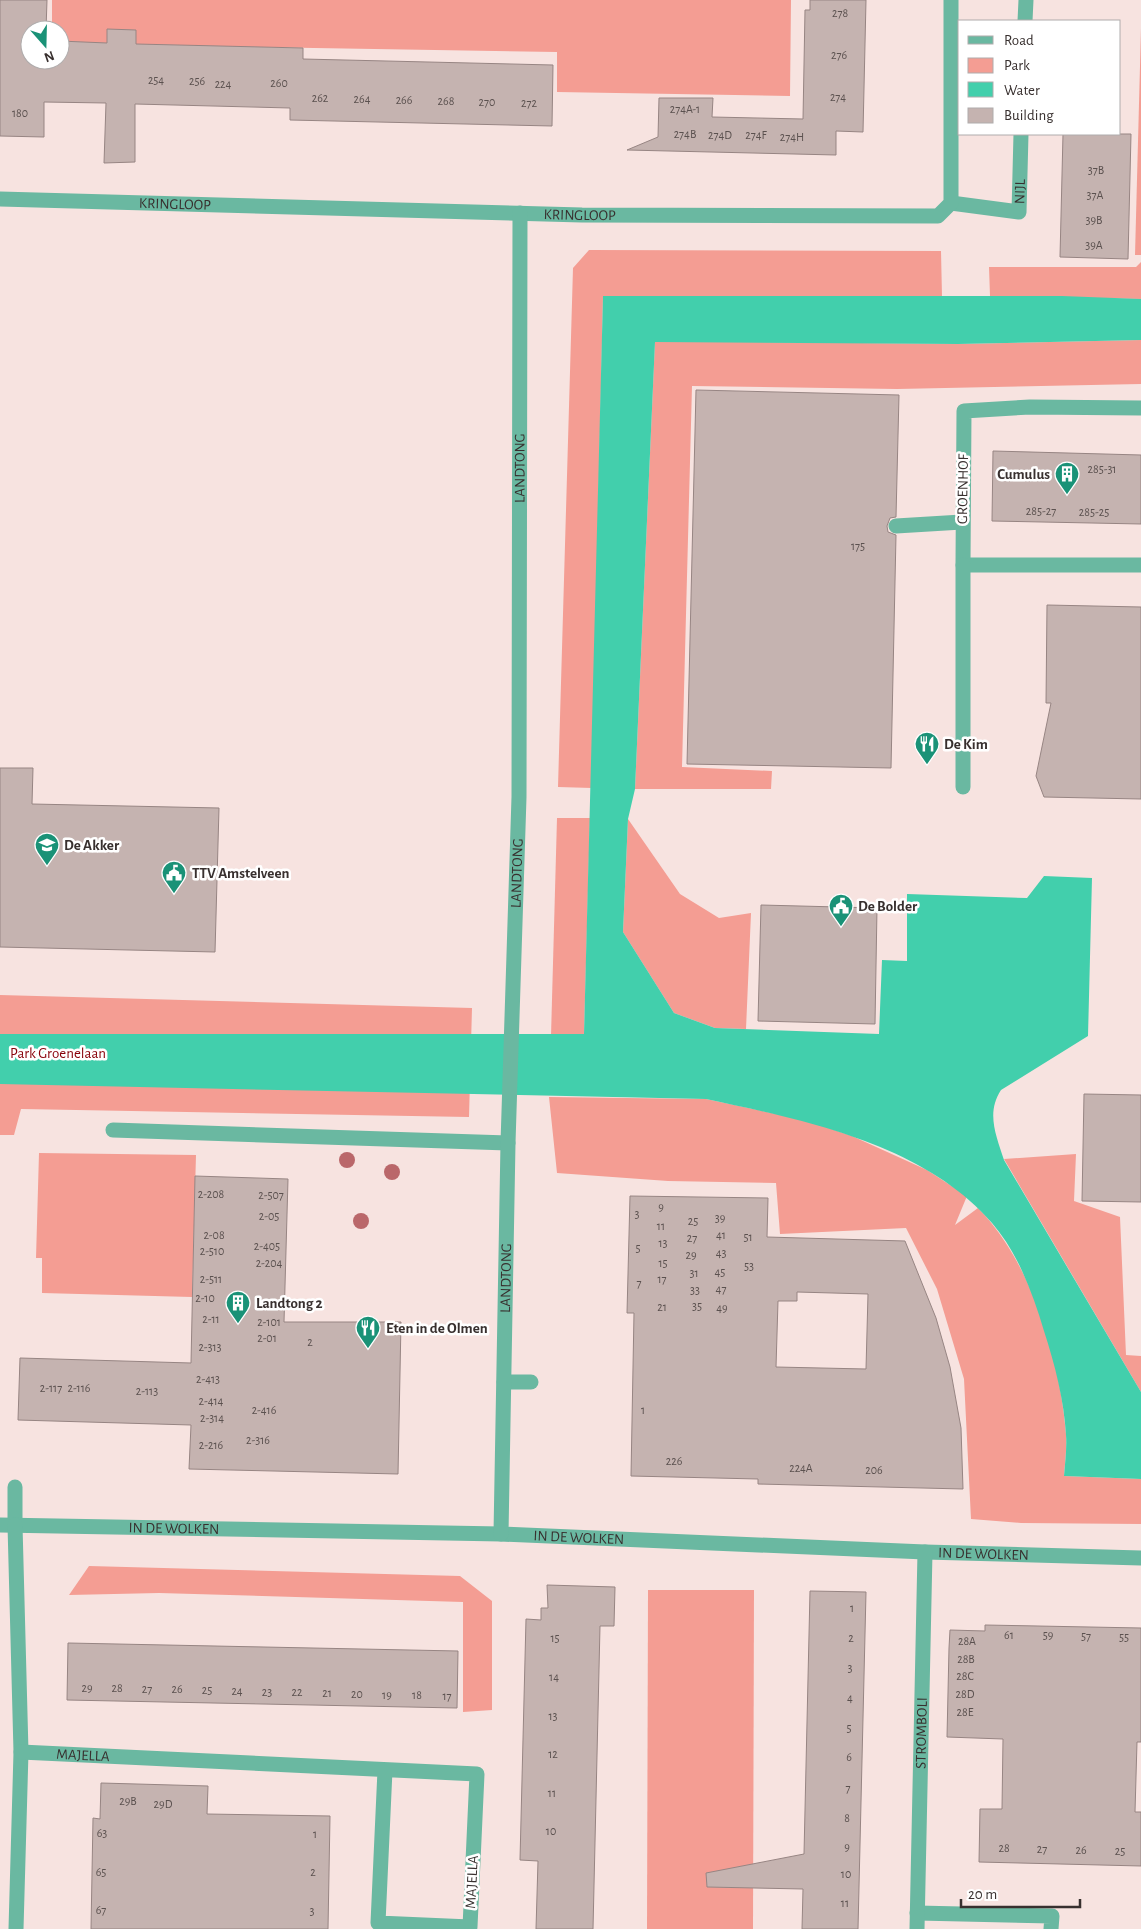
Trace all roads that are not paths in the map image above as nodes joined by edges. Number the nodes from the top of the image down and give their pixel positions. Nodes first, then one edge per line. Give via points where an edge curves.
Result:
1 (951, 0) edge
2 (1026, 0) edge
3 (1025, 20) edge
4 (1021, 135) edge
5 (0, 199) edge
6 (951, 203) junction
7 (520, 213) junction
8 (1141, 408) edge
9 (962, 522) junction
10 (896, 526) dead end
11 (963, 565) junction
12 (1141, 565) edge
13 (964, 787) dead end
14 (113, 1130) dead end
15 (508, 1143) junction
16 (504, 1382) junction
17 (531, 1382) dead end
18 (15, 1487) dead end
19 (7, 1525) edge
20 (501, 1534) junction
21 (924, 1552) junction
22 (1141, 1558) edge
23 (22, 1752) junction
24 (385, 1770) junction
25 (917, 1913) junction
26 (16, 1929) edge
27 (917, 1929) edge
28 (1051, 1929) edge

1 - 6 street
2 - 3 street
4 - 6 street, NIJL via 1019,212
5 - 7 street, KRINGLOOP
6 - 7 street, KRINGLOOP via 938,216
7 - 15 street, LANDTONG via 519,797
8 - 9 street, GROENHOF via 1030,407 964,411
9 - 10 street
9 - 11 street, GROENHOF
11 - 12 street
11 - 13 street, GROENHOF
14 - 15 street
15 - 16 street, LANDTONG
16 - 17 street
16 - 20 street, LANDTONG
18 - 19 street
19 - 20 street, IN DE WOLKEN
19 - 23 street
20 - 21 street, IN DE WOLKEN
21 - 22 street, IN DE WOLKEN
21 - 25 street, STROMBOLI
23 - 24 street, MAJELLA
23 - 26 street
24 - 24 street, MAJELLA via 478,1774 470,1927 378,1923
25 - 27 street, STROMBOLI
25 - 28 street via 1052,1916

